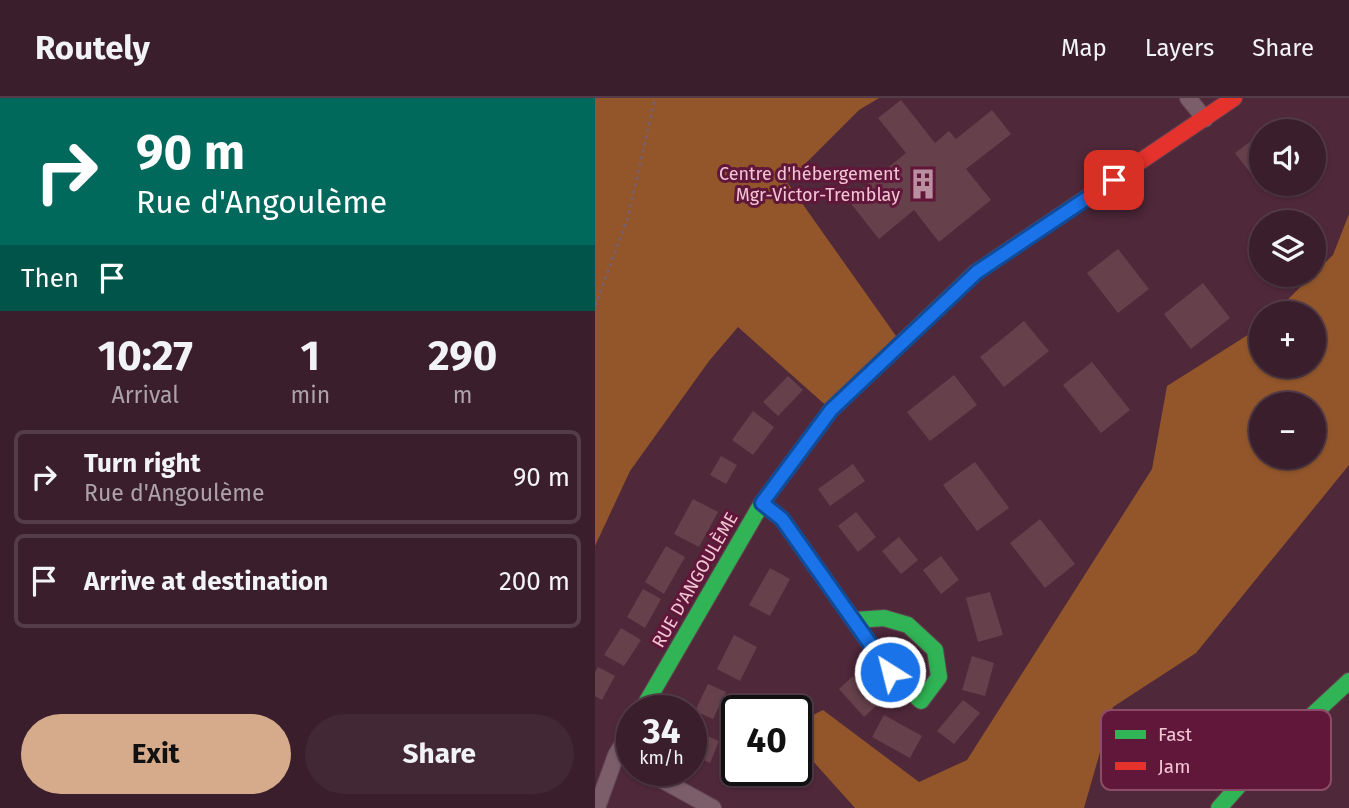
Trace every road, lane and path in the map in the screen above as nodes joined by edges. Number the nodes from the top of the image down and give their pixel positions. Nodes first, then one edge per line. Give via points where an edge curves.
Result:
1 (655, 98) edge
2 (1188, 98) edge
3 (1234, 98) edge
4 (1205, 119) junction
5 (595, 306) edge
6 (762, 503) junction
7 (856, 620) junction
8 (1349, 681) edge
9 (651, 695) edge
10 (1318, 710) edge
11 (616, 755) edge
12 (673, 786) edge
13 (1235, 790) edge
14 (597, 808) edge
15 (713, 808) edge
16 (1219, 808) edge

1 - 5 path via 628,217
2 - 4 street
3 - 4 street, RUE D'ANGOULÈME
4 - 6 street, RUE D'ANGOULÈME via 977,272 831,410
6 - 7 street via 782,519
6 - 9 street, RUE D'ANGOULÈME
7 - 7 street via 890,672 921,701 939,677 935,650 908,625 884,618
8 - 10 street
11 - 14 street
12 - 15 street
13 - 16 street

